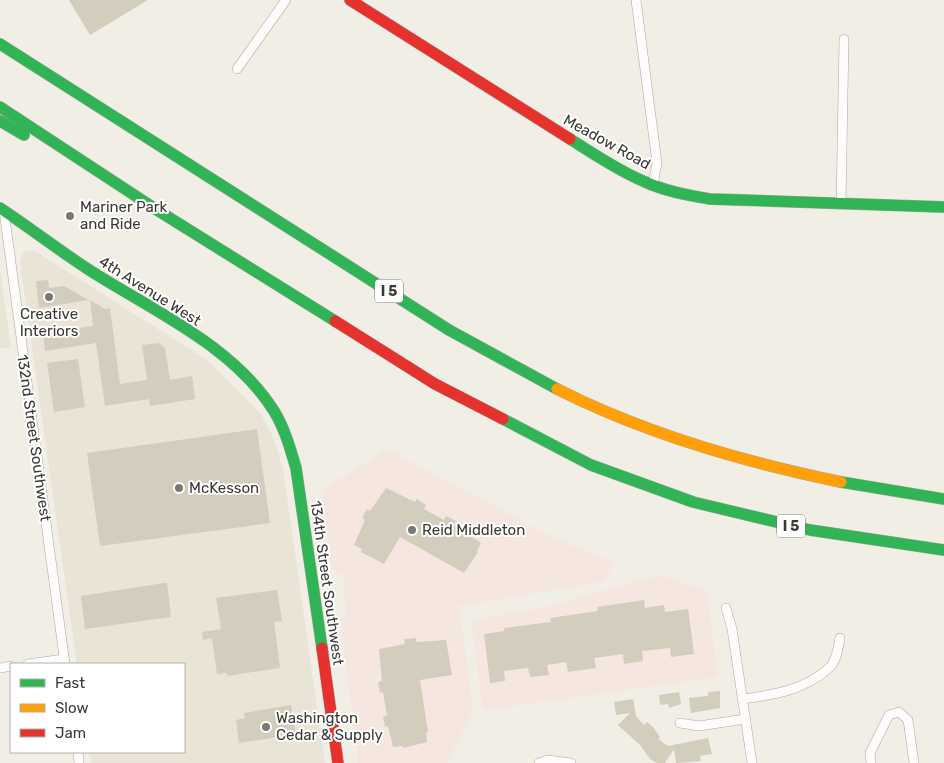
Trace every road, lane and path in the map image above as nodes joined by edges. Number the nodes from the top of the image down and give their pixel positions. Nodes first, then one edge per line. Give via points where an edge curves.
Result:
1 (286, 0) edge
2 (350, 0) edge
3 (636, 0) edge
4 (844, 39) dead end
5 (0, 44) edge
6 (237, 69) dead end
7 (0, 107) edge
8 (0, 121) edge
9 (653, 185) junction
10 (841, 205) junction
11 (944, 207) edge
12 (2, 209) edge
13 (157, 210) junction
14 (273, 411) joint
15 (944, 499) edge
16 (944, 550) edge
17 (726, 608) dead end
18 (840, 638) dead end
19 (65, 662) edge
20 (46, 663) edge
21 (742, 700) junction
22 (745, 719) junction
23 (680, 723) dead end
24 (338, 763) edge
25 (539, 763) edge
26 (570, 763) edge
27 (752, 763) edge
28 (871, 763) edge
29 (914, 763) edge

1 - 6 street
2 - 9 main road, Meadow Road via 595,155
3 - 9 street via 657,163
4 - 10 street
5 - 15 main road, I 5 via 494,358 602,410 659,433 751,462 873,489
7 - 13 main road, I 5
8 - 13 main road
9 - 10 main road, Meadow Road via 710,199
10 - 11 main road, Meadow Road
12 - 14 main road, 4th Avenue West via 83,267 219,352 260,391
12 - 19 street, 132nd Street Southwest
13 - 16 main road, I 5 via 435,384 591,464 693,502 744,516 810,530
14 - 24 main road, 134th Street Southwest via 288,438 296,468
17 - 21 street
18 - 21 street via 837,655 830,667 807,682 782,694
19 - 20 street
21 - 22 street
22 - 23 street via 699,726
22 - 27 street
25 - 26 street via 548,760
28 - 29 street via 870,753 889,715 899,712 908,720

